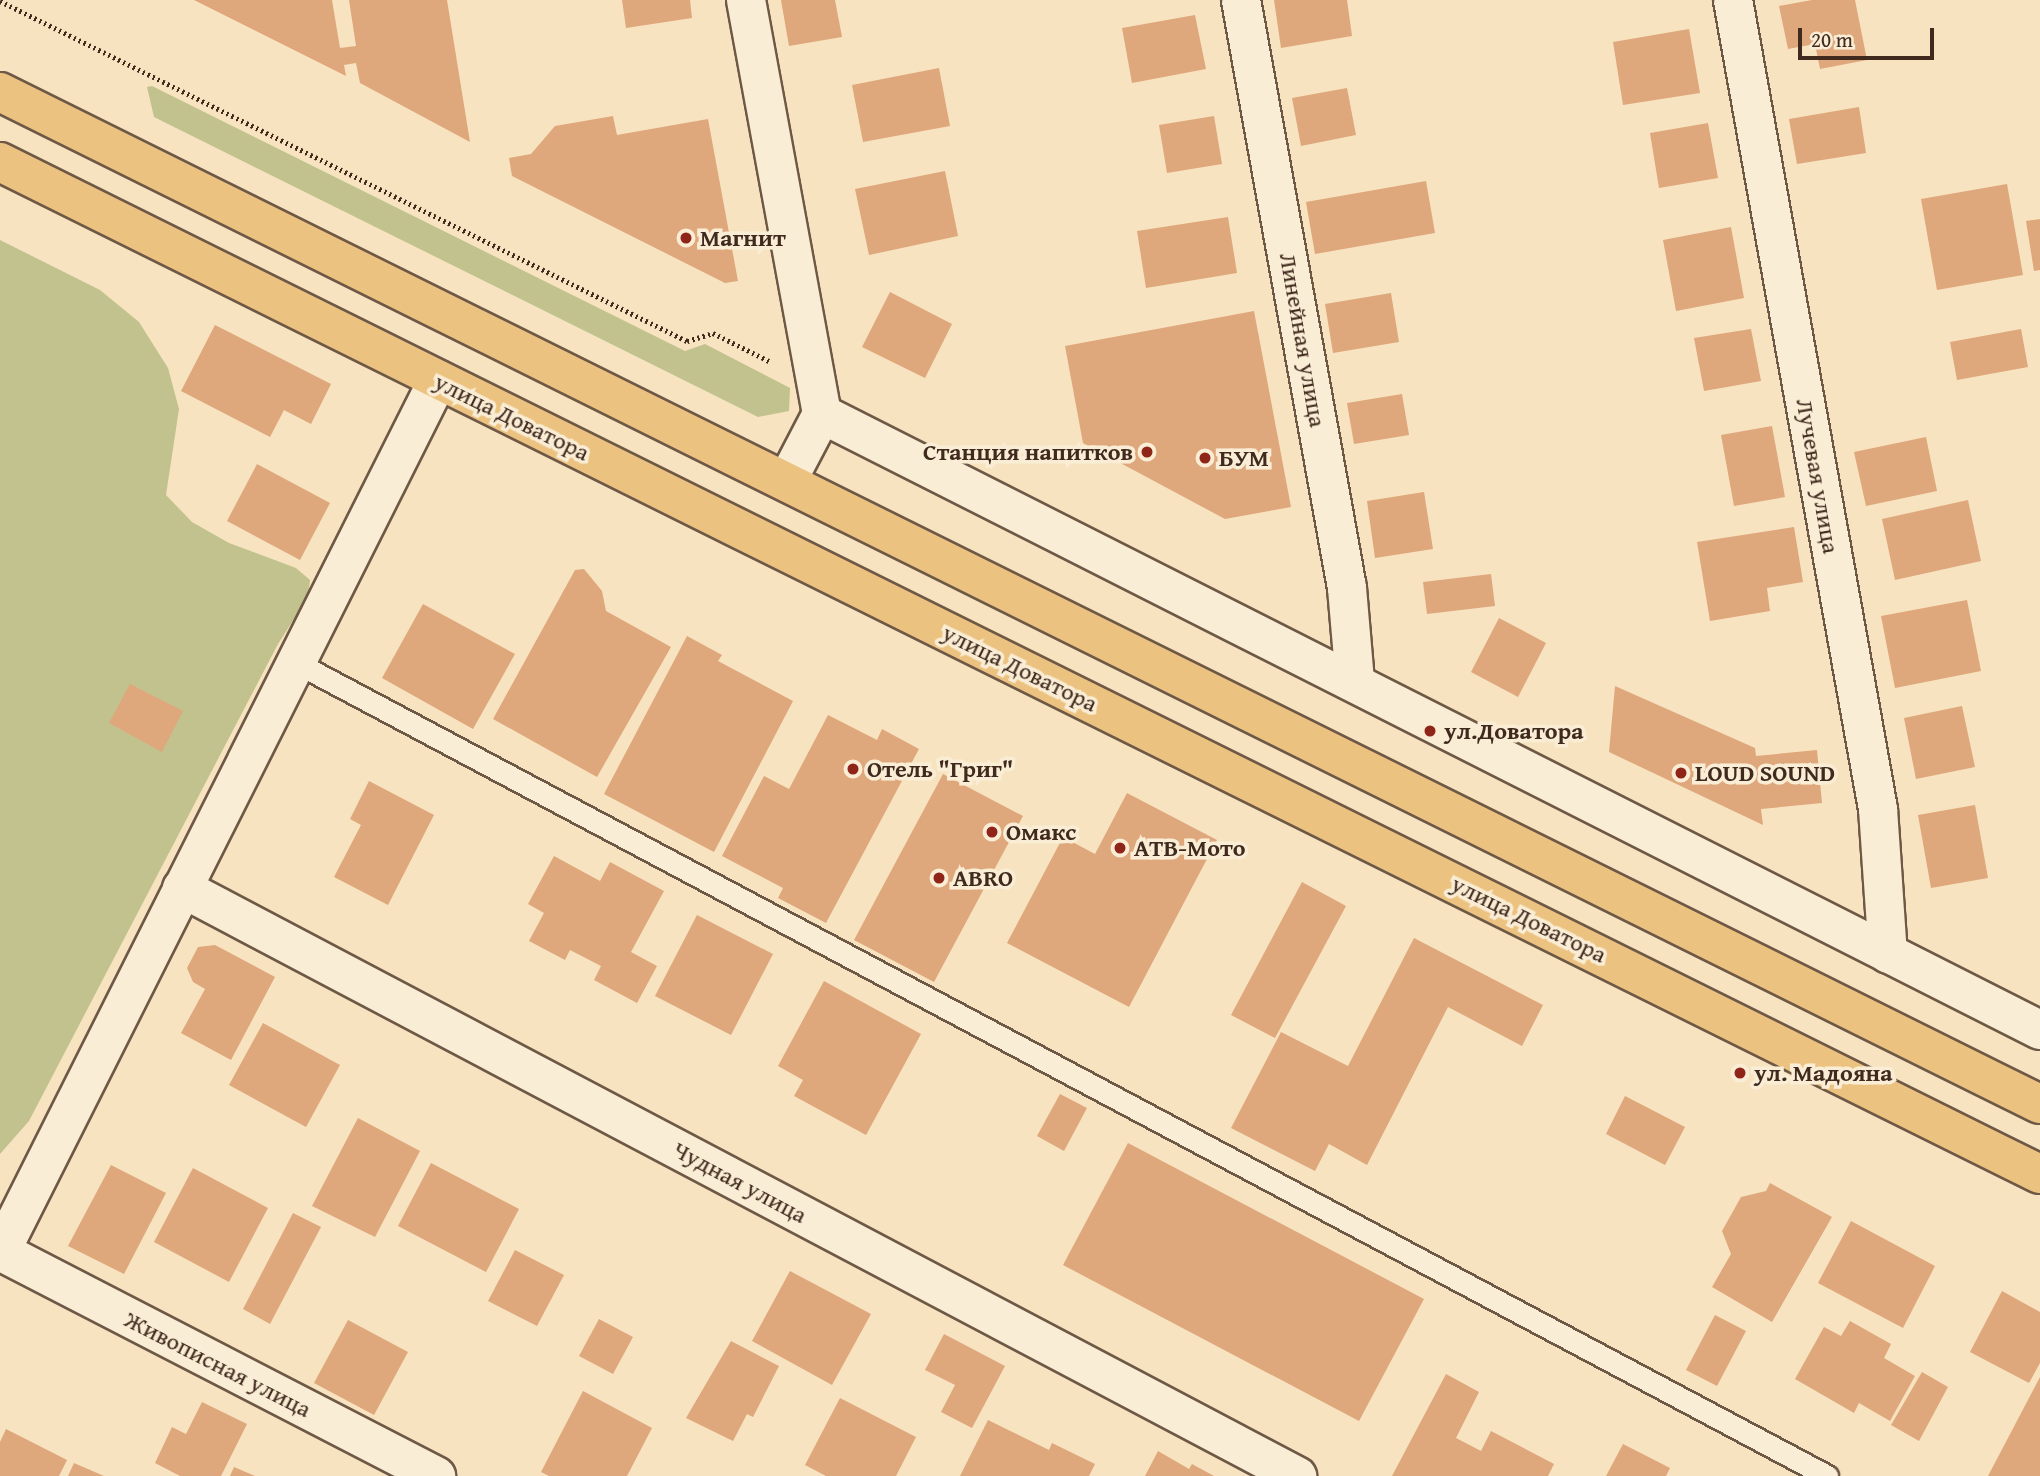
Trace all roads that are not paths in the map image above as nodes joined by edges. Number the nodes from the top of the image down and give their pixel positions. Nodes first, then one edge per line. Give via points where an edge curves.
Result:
1 (746, 0) edge
2 (1241, 0) edge
3 (1732, 0) edge
4 (0, 92) edge
5 (0, 162) edge
6 (438, 380) junction
7 (819, 400) junction
8 (787, 481) junction
9 (295, 662) junction
10 (1355, 682) junction
11 (182, 888) junction
12 (1888, 954) junction
13 (2040, 1030) edge
14 (2040, 1104) edge
15 (2040, 1174) edge
16 (0, 1252) edge
17 (436, 1476) edge
18 (1297, 1476) edge
19 (1827, 1476) edge

1 - 7 street
2 - 10 street, Линейная улица via 1348,588
3 - 12 street, Лучевая улица via 1878,809
4 - 8 main road
5 - 6 main road, улица Доватора
6 - 9 street
6 - 15 main road, улица Доватора
7 - 8 street
7 - 10 street
8 - 14 main road
9 - 11 street
9 - 19 lane
10 - 12 street
11 - 16 street
11 - 18 street, Чудная улица
12 - 13 street
16 - 17 street, Живописная улица

